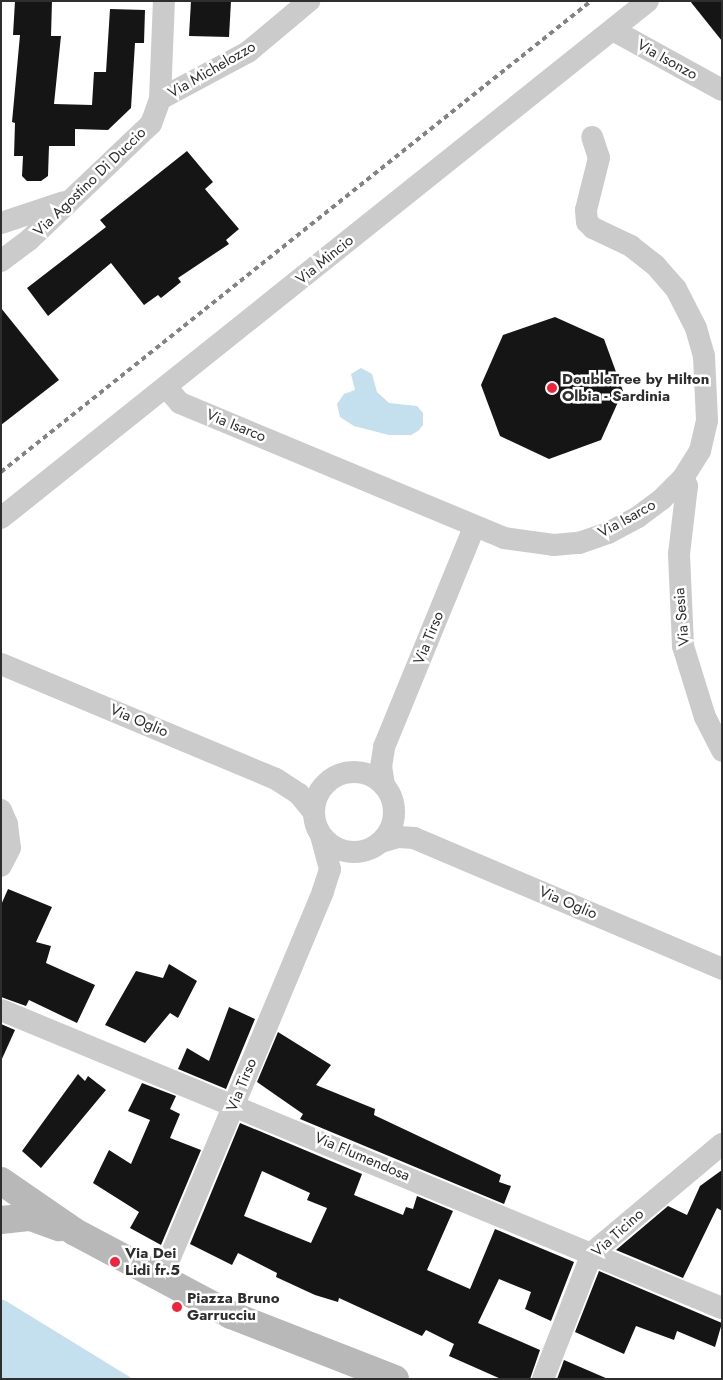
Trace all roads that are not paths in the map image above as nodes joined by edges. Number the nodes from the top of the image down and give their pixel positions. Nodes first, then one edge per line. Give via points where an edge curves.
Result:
1 (164, 1) edge
2 (309, 1) edge
3 (648, 1) edge
4 (613, 30) junction
5 (722, 90) edge
6 (160, 99) junction
7 (592, 137) dead end
8 (70, 200) junction
9 (1, 223) edge
10 (1, 261) edge
11 (166, 387) junction
12 (714, 422) edge
13 (683, 478) junction
14 (1, 518) edge
15 (474, 528) junction
16 (1, 664) edge
17 (384, 747) junction
18 (722, 751) edge
19 (360, 771) junction
20 (276, 779) junction
21 (324, 783) junction
22 (384, 785) junction
23 (1, 810) edge
24 (313, 811) junction
25 (394, 816) junction
26 (321, 836) junction
27 (414, 838) junction
28 (381, 842) junction
29 (356, 852) junction
30 (1, 866) edge
31 (322, 891) junction
32 (722, 969) edge
33 (1, 1010) edge
34 (234, 1104) junction
35 (722, 1144) edge
36 (1, 1181) edge
37 (1, 1220) edge
38 (75, 1232) junction
39 (592, 1253) junction
40 (161, 1279) junction
41 (722, 1308) edge
42 (395, 1379) edge
43 (543, 1379) edge

1 - 6 street, Via Agostino Di Duccio
2 - 6 street, Via Michelozzo via 248,52
3 - 4 street, Via Mincio
4 - 5 street, Via Isonzo
4 - 11 street, Via Mincio
6 - 8 street, Via Agostino Di Duccio via 151,124
7 - 12 street, Via Isarco via 599,158 586,210 587,222 630,246 655,265 676,289 696,328 704,356
8 - 9 street
8 - 10 street, Via Agostino Di Duccio via 29,240
11 - 14 street, Via Mincio
11 - 15 street, Via Isarco via 180,403
12 - 13 street, Via Isarco
13 - 15 street, Via Isarco via 638,517 608,533 578,543 521,541
13 - 18 street, Via Sesia via 687,486 679,554 683,646 705,717
15 - 17 street, Via Tirso
16 - 20 street, Via Oglio
17 - 19 street via 374,761
17 - 22 street via 381,767
19 - 21 street via 334,776
19 - 22 street
20 - 21 street via 304,784
20 - 24 street via 299,794
21 - 24 street
22 - 25 street via 393,801
23 - 30 street via 8,824 10,848
24 - 26 street
25 - 27 street
25 - 28 street via 390,831
26 - 29 street via 330,845
26 - 31 street via 330,869
27 - 28 street via 399,837
27 - 32 street, Via Oglio
28 - 29 street
29 - 31 street via 342,863
31 - 34 street, Via Tirso
33 - 34 street, Via Flumendosa
34 - 39 street, Via Flumendosa
34 - 40 street, Via Tirso
35 - 39 street, Via Ticino
36 - 38 main road
37 - 38 main road via 31,1218
38 - 40 main road
39 - 41 street, Via Flumendosa
39 - 43 street, Via Ticino
40 - 42 main road via 231,1315

